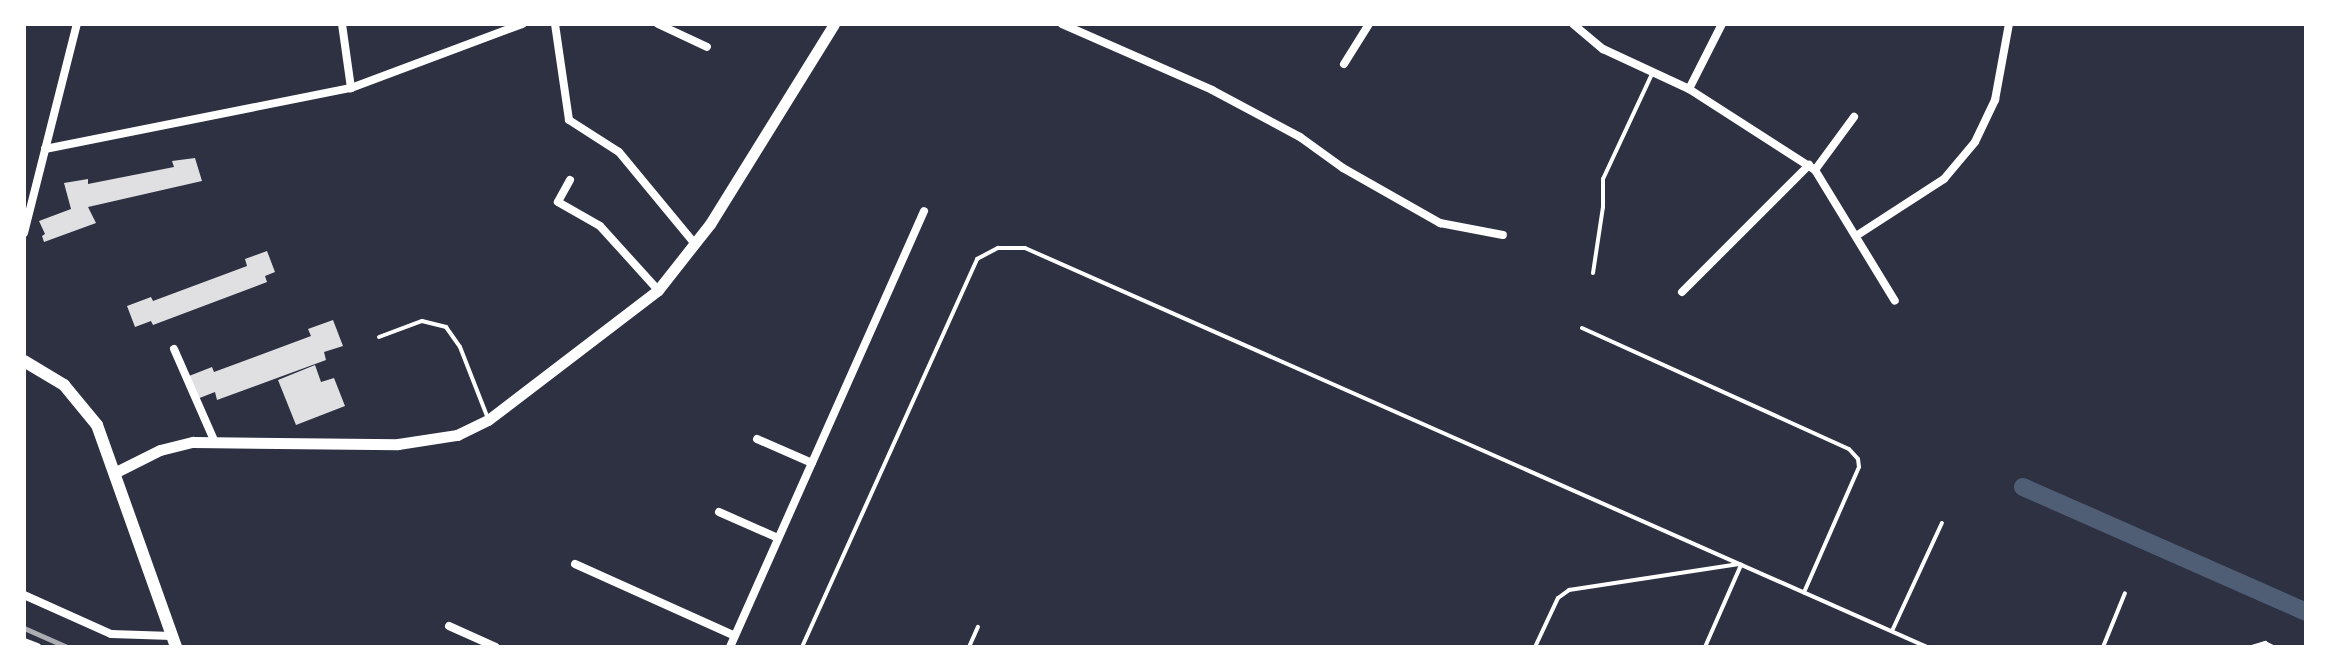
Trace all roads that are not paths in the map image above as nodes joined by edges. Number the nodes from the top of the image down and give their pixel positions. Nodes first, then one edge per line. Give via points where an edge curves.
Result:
1 (77, 24) edge
2 (342, 24) edge
3 (522, 24) edge
4 (555, 24) edge
5 (658, 24) edge
6 (834, 24) edge
7 (1062, 24) edge
8 (1369, 24) edge
9 (1573, 24) edge
10 (1722, 24) edge
11 (2009, 24) edge
12 (707, 47) dead end
13 (1344, 64) dead end
14 (1652, 74) junction
15 (351, 88) junction
16 (1689, 89) junction
17 (1854, 117) dead end
18 (45, 149) junction
19 (1812, 168) junction
20 (570, 180) dead end
21 (24, 185) edge
22 (35, 187) junction
23 (924, 211) dead end
24 (24, 233) edge
25 (1503, 235) dead end
26 (1856, 236) junction
27 (695, 244) junction
28 (1593, 273) dead end
29 (658, 290) junction
30 (1682, 292) dead end
31 (1895, 301) dead end
32 (1582, 328) dead end
33 (379, 337) dead end
34 (174, 349) dead end
35 (24, 361) edge
36 (488, 420) junction
37 (757, 439) dead end
38 (214, 440) junction
39 (812, 463) junction
40 (114, 473) junction
41 (719, 512) dead end
42 (1942, 523) dead end
43 (778, 538) junction
44 (1741, 563) junction
45 (575, 564) dead end
46 (1804, 592) junction
47 (2125, 593) dead end
48 (24, 595) edge
49 (449, 626) dead end
50 (978, 627) dead end
51 (1892, 631) junction
52 (735, 636) junction
53 (174, 641) edge
54 (24, 642) edge
55 (37, 647) edge
56 (496, 647) edge
57 (730, 647) edge
58 (802, 647) edge
59 (969, 647) edge
60 (1535, 647) edge
61 (1705, 647) edge
62 (1927, 647) edge
63 (2103, 647) edge
64 (2252, 647) edge
65 (2273, 647) edge

1 - 18 street
2 - 15 street
3 - 15 street
4 - 27 street via 569,120 619,152
5 - 12 street
6 - 27 street
7 - 25 street via 1300,137 1440,223
8 - 13 street
9 - 14 street via 1603,49
10 - 16 street
11 - 26 street via 1995,100 1975,142 1944,179
14 - 16 street
14 - 28 lane via 1603,179
15 - 18 street
16 - 19 street
17 - 19 street
18 - 22 street
19 - 26 street
19 - 30 street
20 - 29 street via 558,202 600,226
21 - 22 street
22 - 24 street
23 - 39 street
26 - 31 street
27 - 29 street
29 - 36 street
32 - 46 lane via 1849,449 1858,459
33 - 36 lane via 422,321 446,327 460,347
34 - 38 street
35 - 40 main road via 64,385 97,425
36 - 38 street via 457,435 398,444
37 - 39 street
38 - 40 street via 160,450
39 - 43 street
40 - 53 main road
41 - 43 street
42 - 51 lane
43 - 52 street
44 - 46 lane
44 - 58 lane via 1025,248 998,248 977,259
44 - 60 lane via 1569,590 1558,598
44 - 61 lane
45 - 52 street
46 - 51 lane
47 - 63 lane
48 - 53 street via 111,634
49 - 56 street
50 - 59 lane
51 - 62 lane
52 - 57 street
54 - 55 street
64 - 65 lane

